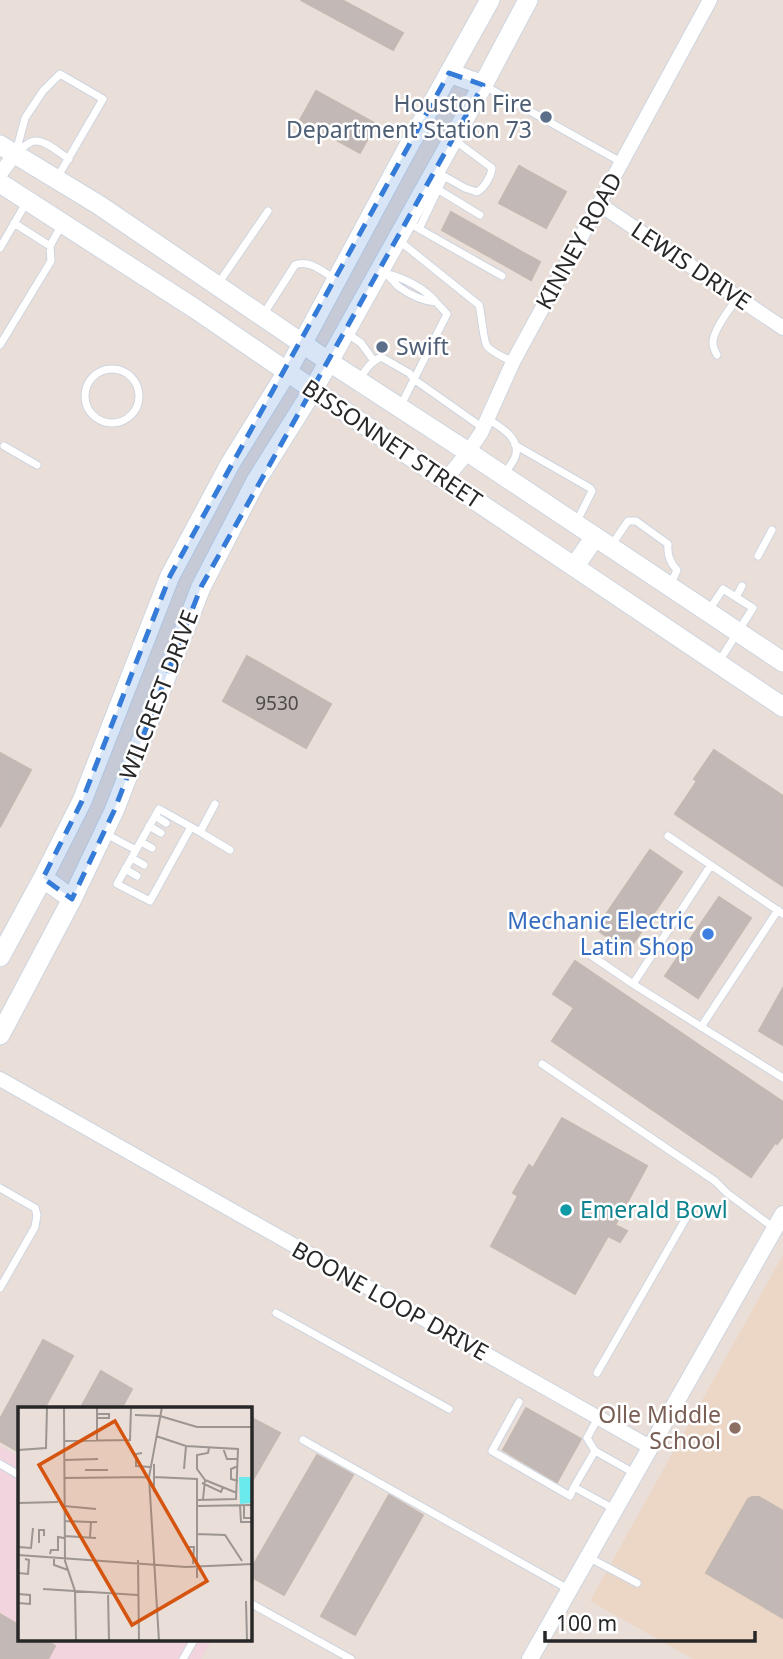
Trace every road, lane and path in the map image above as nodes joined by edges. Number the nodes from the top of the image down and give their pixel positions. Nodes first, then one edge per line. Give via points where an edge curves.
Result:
1 (490, 0) edge
2 (528, 0) edge
3 (710, 0) edge
4 (449, 73) junction
5 (483, 85) junction
6 (453, 139) junction
7 (8, 149) edge
8 (69, 159) junction
9 (622, 162) junction
10 (0, 174) edge
11 (57, 178) junction
12 (436, 180) junction
13 (0, 183) edge
14 (28, 200) junction
15 (599, 204) junction
16 (268, 211) dead end
17 (480, 215) dead end
18 (14, 223) junction
19 (63, 223) junction
20 (407, 230) junction
21 (50, 246) junction
22 (0, 248) edge
23 (384, 272) junction
24 (502, 276) dead end
25 (337, 280) junction
26 (218, 285) junction
27 (738, 298) junction
28 (263, 316) junction
29 (783, 328) edge
30 (345, 332) junction
31 (303, 343) junction
32 (0, 345) edge
33 (717, 355) dead end
34 (328, 361) junction
35 (374, 361) junction
36 (513, 362) junction
37 (104, 370) joint
38 (287, 372) junction
39 (358, 380) junction
40 (415, 380) junction
41 (313, 390) junction
42 (400, 407) junction
43 (485, 424) junction
44 (515, 445) junction
45 (4, 446) dead end
46 (468, 452) junction
47 (37, 465) dead end
48 (504, 476) junction
49 (444, 480) junction
50 (576, 524) junction
51 (772, 530) dead end
52 (603, 542) junction
53 (758, 556) dead end
54 (574, 567) junction
55 (170, 576) junction
56 (670, 586) junction
57 (742, 586) dead end
58 (201, 587) junction
59 (736, 597) junction
60 (708, 612) junction
61 (738, 633) junction
62 (783, 662) edge
63 (717, 663) junction
64 (783, 707) edge
65 (114, 719) junction
66 (138, 748) junction
67 (215, 804) dead end
68 (155, 816) junction
69 (166, 822) dead end
70 (149, 826) junction
71 (186, 830) junction
72 (200, 832) junction
73 (104, 833) junction
74 (161, 833) dead end
75 (668, 836) dead end
76 (141, 842) junction
77 (152, 848) dead end
78 (230, 850) dead end
79 (134, 854) junction
80 (144, 864) dead end
81 (711, 865) junction
82 (125, 869) junction
83 (137, 876) dead end
84 (43, 878) junction
85 (72, 899) junction
86 (780, 912) edge
87 (592, 956) dead end
88 (0, 957) edge
89 (633, 984) junction
90 (701, 1027) junction
91 (0, 1035) edge
92 (542, 1064) dead end
93 (783, 1078) edge
94 (0, 1079) edge
95 (0, 1188) edge
96 (689, 1213) dead end
97 (779, 1221) edge
98 (0, 1288) edge
99 (276, 1313) dead end
100 (597, 1373) dead end
101 (519, 1402) dead end
102 (449, 1409) dead end
103 (598, 1418) junction
104 (303, 1440) dead end
105 (650, 1447) junction
106 (595, 1451) junction
107 (0, 1464) edge
108 (635, 1473) junction
109 (18, 1474) edge
110 (574, 1487) junction
111 (615, 1510) junction
112 (588, 1556) junction
113 (637, 1583) dead end
114 (569, 1590) junction
115 (252, 1604) edge
116 (193, 1642) edge
117 (183, 1659) edge
118 (351, 1659) edge
119 (530, 1659) edge

1 - 4 main road, WILCREST DRIVE
2 - 5 main road, WILCREST DRIVE
3 - 9 street, KINNEY ROAD
4 - 5 main road
4 - 25 main road, WILCREST DRIVE
5 - 6 main road, WILCREST DRIVE
5 - 9 lane
6 - 12 main road, WILCREST DRIVE
6 - 12 lane via 489,165 491,172 477,192
7 - 8 lane via 35,141
7 - 8 lane via 43,90 60,74 103,99
7 - 10 street
7 - 11 main road, BISSONNET STREET
8 - 11 lane
9 - 15 street, KINNEY ROAD
11 - 26 main road, BISSONNET STREET
12 - 17 lane
12 - 20 main road, WILCREST DRIVE
13 - 14 main road, BISSONNET STREET
14 - 18 lane
14 - 19 main road, BISSONNET STREET
15 - 27 street, LEWIS DRIVE
15 - 36 street, KINNEY ROAD
16 - 26 lane
18 - 21 lane
18 - 22 lane
19 - 21 lane
19 - 38 main road, BISSONNET STREET
20 - 23 main road, WILCREST DRIVE
20 - 24 lane
20 - 36 lane via 479,305 489,349
21 - 32 lane via 51,261
23 - 30 main road, WILCREST DRIVE
23 - 40 lane via 400,287 426,302 436,302 447,314
25 - 28 lane via 301,262
25 - 31 main road, WILCREST DRIVE
26 - 28 main road, BISSONNET STREET
27 - 29 street, LEWIS DRIVE
27 - 33 lane via 713,340
28 - 31 main road, BISSONNET STREET
30 - 34 main road, WILCREST DRIVE
30 - 35 lane
31 - 34 main road, BISSONNET STREET
31 - 38 main road, WILCREST DRIVE
34 - 39 main road, BISSONNET STREET
34 - 41 main road, WILCREST DRIVE
35 - 39 lane
35 - 40 lane via 381,357
36 - 43 street, KINNEY ROAD
37 - 37 lane via 122,371 135,383 135,410 122,421 105,422 86,405 86,388
38 - 41 main road, BISSONNET STREET
38 - 55 main road, WILCREST DRIVE via 230,464
39 - 42 main road, BISSONNET STREET
40 - 42 lane
40 - 43 lane
41 - 49 main road, BISSONNET STREET
41 - 58 main road, WILCREST DRIVE via 256,481
42 - 46 main road, BISSONNET STREET
43 - 44 lane via 507,431
43 - 46 street, KINNEY ROAD
44 - 48 lane via 516,455
44 - 50 lane via 590,488
45 - 47 lane
46 - 48 main road, BISSONNET STREET
46 - 49 street, KINNEY ROAD
48 - 50 main road, BISSONNET STREET
49 - 54 main road, BISSONNET STREET
50 - 52 main road, BISSONNET STREET
51 - 53 lane
52 - 54 main road
52 - 56 main road, BISSONNET STREET
52 - 56 lane via 628,521 636,521 668,544 671,564 677,570
54 - 63 main road, BISSONNET STREET
55 - 58 main road
55 - 65 main road, WILCREST DRIVE
56 - 60 main road, BISSONNET STREET
57 - 59 lane
58 - 66 main road, WILCREST DRIVE
59 - 60 lane via 723,589
59 - 61 lane via 753,608
60 - 61 main road, BISSONNET STREET
61 - 62 main road, BISSONNET STREET
61 - 63 lane
63 - 64 main road, BISSONNET STREET
65 - 66 main road
65 - 84 main road, WILCREST DRIVE via 82,801
66 - 73 main road, WILCREST DRIVE
67 - 72 lane
68 - 69 lane
68 - 70 lane
68 - 71 lane via 159,809
70 - 74 lane
70 - 76 lane
71 - 72 lane
71 - 82 lane via 150,901 117,884
72 - 78 lane
73 - 79 lane
73 - 85 main road, WILCREST DRIVE
75 - 81 lane
76 - 77 lane
76 - 79 lane
79 - 80 lane
79 - 82 lane
81 - 86 lane
81 - 89 lane
82 - 83 lane
84 - 85 main road
84 - 88 main road, WILCREST DRIVE
85 - 91 main road, WILCREST DRIVE
86 - 90 lane
87 - 89 lane
89 - 90 lane
90 - 93 lane
92 - 97 lane via 727,1193
94 - 103 street, BOONE LOOP DRIVE
95 - 98 lane via 35,1208 37,1215 35,1227
96 - 100 lane
97 - 105 street
99 - 102 lane
101 - 110 lane via 492,1451 570,1496
103 - 105 street, BOONE LOOP DRIVE
103 - 106 lane via 587,1438
104 - 114 lane
105 - 108 street
106 - 108 lane
106 - 110 lane
107 - 109 lane
108 - 111 street
110 - 111 lane
111 - 112 street
112 - 113 lane
112 - 114 street
114 - 119 street
115 - 118 lane
116 - 117 lane

